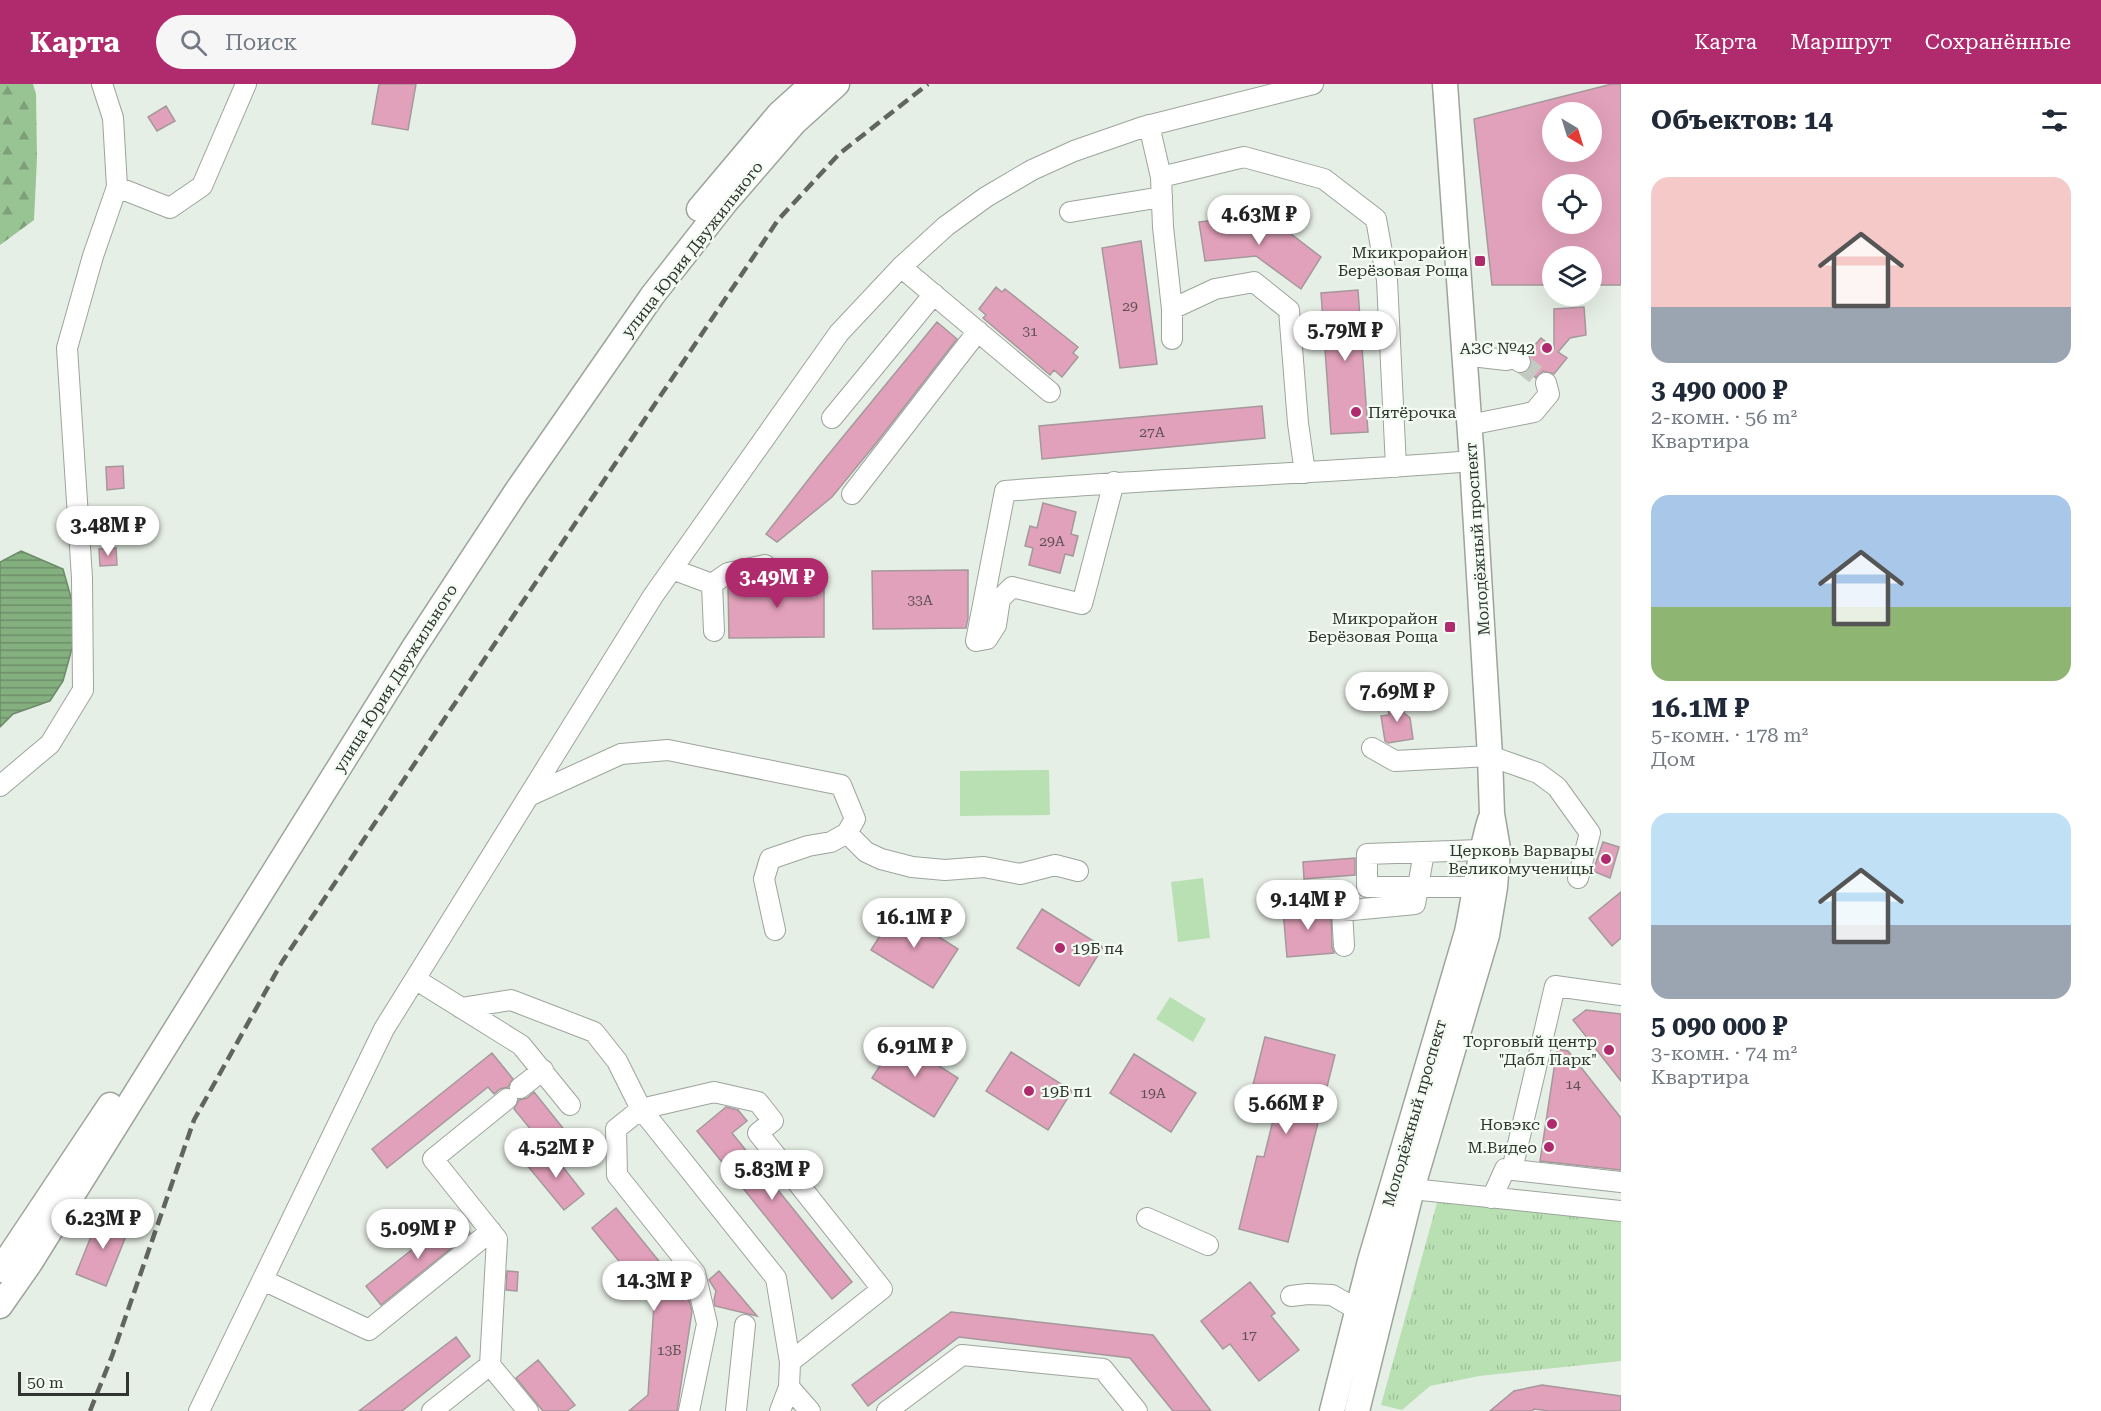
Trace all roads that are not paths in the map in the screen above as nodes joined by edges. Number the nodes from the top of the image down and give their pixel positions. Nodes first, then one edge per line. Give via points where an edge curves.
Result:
1 (102, 84) edge
2 (246, 84) edge
3 (812, 84) edge
4 (837, 84) edge
5 (1313, 84) edge
6 (1445, 84) edge
7 (1149, 125) junction
8 (117, 187) junction
9 (1162, 187) junction
10 (1070, 212) dead end
11 (901, 267) junction
12 (934, 294) junction
13 (1172, 309) junction
14 (978, 331) junction
15 (1172, 339) dead end
16 (1463, 355) junction
17 (1520, 362) tunnel mouth
18 (1546, 383) dead end
19 (1050, 392) dead end
20 (832, 418) dead end
21 (1469, 425) junction
22 (1472, 461) junction
23 (1396, 467) junction
24 (1305, 473) junction
25 (1114, 482) junction
26 (852, 494) dead end
27 (765, 565) dead end
28 (672, 569) junction
29 (712, 584) junction
30 (714, 631) dead end
31 (1372, 748) dead end
32 (1490, 756) junction
33 (0, 786) edge
34 (529, 796) junction
35 (1492, 814) junction
36 (847, 833) junction
37 (1480, 850) junction
38 (1424, 852) junction
39 (1078, 871) dead end
40 (1578, 878) dead end
41 (1417, 886) junction
42 (1476, 887) junction
43 (775, 930) dead end
44 (1344, 946) dead end
45 (415, 980) junction
46 (1621, 995) edge
47 (461, 1008) junction
48 (543, 1070) junction
49 (570, 1105) dead end
50 (640, 1109) junction
51 (1512, 1170) junction
52 (1621, 1182) edge
53 (1412, 1190) junction
54 (1492, 1198) junction
55 (1621, 1211) edge
56 (1147, 1218) dead end
57 (491, 1232) junction
58 (1208, 1245) dead end
59 (0, 1270) edge
60 (263, 1280) junction
61 (1290, 1296) dead end
62 (0, 1306) edge
63 (1358, 1310) junction
64 (745, 1325) dead end
65 (790, 1362) junction
66 (490, 1365) junction
67 (789, 1387) junction
68 (200, 1411) edge
69 (432, 1411) edge
70 (528, 1411) edge
71 (689, 1411) edge
72 (736, 1411) edge
73 (780, 1411) edge
74 (810, 1411) edge
75 (887, 1411) edge
76 (1137, 1411) edge
77 (1332, 1411) edge
78 (1357, 1411) edge

1 - 8 street via 113,118
2 - 8 street via 202,186 170,208
3 - 59 main road, улица Юрия Двужильного via 779,114 719,184 650,272 545,421 109,1107
4 - 62 main road, улица Юрия Двужильного via 795,122 717,212 652,296 516,492
5 - 7 street
6 - 16 main road, Молодёжный проспект
7 - 9 street
7 - 11 street via 1032,170 946,226
8 - 33 street via 67,348 82,578 83,690 50,744
9 - 10 street
9 - 13 street
9 - 23 street via 1244,157 1324,179 1376,219 1388,280
11 - 12 street
11 - 28 street via 838,333
12 - 14 street
12 - 20 street
13 - 15 street
13 - 24 street via 1215,290 1254,282 1289,310
14 - 19 street
14 - 26 street
16 - 17 street via 1515,358
16 - 21 main road, Молодёжный проспект
18 - 21 street via 1549,393 1534,412
21 - 22 main road, Молодёжный проспект
22 - 23 street
22 - 32 main road, Молодёжный проспект
23 - 24 street
24 - 25 street
25 - 25 street via 1005,491 976,641 987,639 996,625 1000,599 1012,587 1082,604
27 - 29 street via 728,573
28 - 29 street
28 - 34 street
29 - 30 street
31 - 32 street via 1395,761
32 - 35 main road, Молодёжный проспект
32 - 40 street via 1538,773 1564,796 1590,833
34 - 36 street via 621,754 668,750 841,784 855,819
34 - 45 street
35 - 37 main road, Молодёжный проспект
35 - 53 main road, Молодёжный проспект via 1498,849 1487,935
36 - 39 street via 866,852 912,867 984,867 1020,874 1055,865
36 - 43 street via 831,842 770,859 764,879
37 - 38 street
37 - 42 main road, Молодёжный проспект
38 - 41 street
38 - 41 street via 1367,854 1367,887
41 - 42 street
41 - 44 street via 1414,904 1342,911
42 - 63 main road, Молодёжный проспект via 1467,932
45 - 47 street
45 - 60 street via 384,1029
46 - 51 street via 1555,986
47 - 48 street via 521,1045
47 - 50 street via 511,1000 594,1032 617,1061
48 - 49 street
48 - 57 street via 433,1159
50 - 65 street via 776,1278
50 - 65 street via 714,1092 758,1102 773,1121 758,1133 882,1289
50 - 71 street via 616,1129 617,1175 695,1273 707,1324
51 - 52 street
51 - 54 street via 1504,1169
53 - 54 street
53 - 78 main road, Молодёжный проспект
54 - 55 street
56 - 58 street
57 - 60 street via 369,1330
57 - 66 street via 497,1239
60 - 68 street
61 - 63 street via 1332,1295
63 - 77 main road, Молодёжный проспект
64 - 72 street
65 - 67 street
66 - 69 street
66 - 70 street
67 - 73 street
67 - 74 street
75 - 76 street via 962,1355 1103,1369

